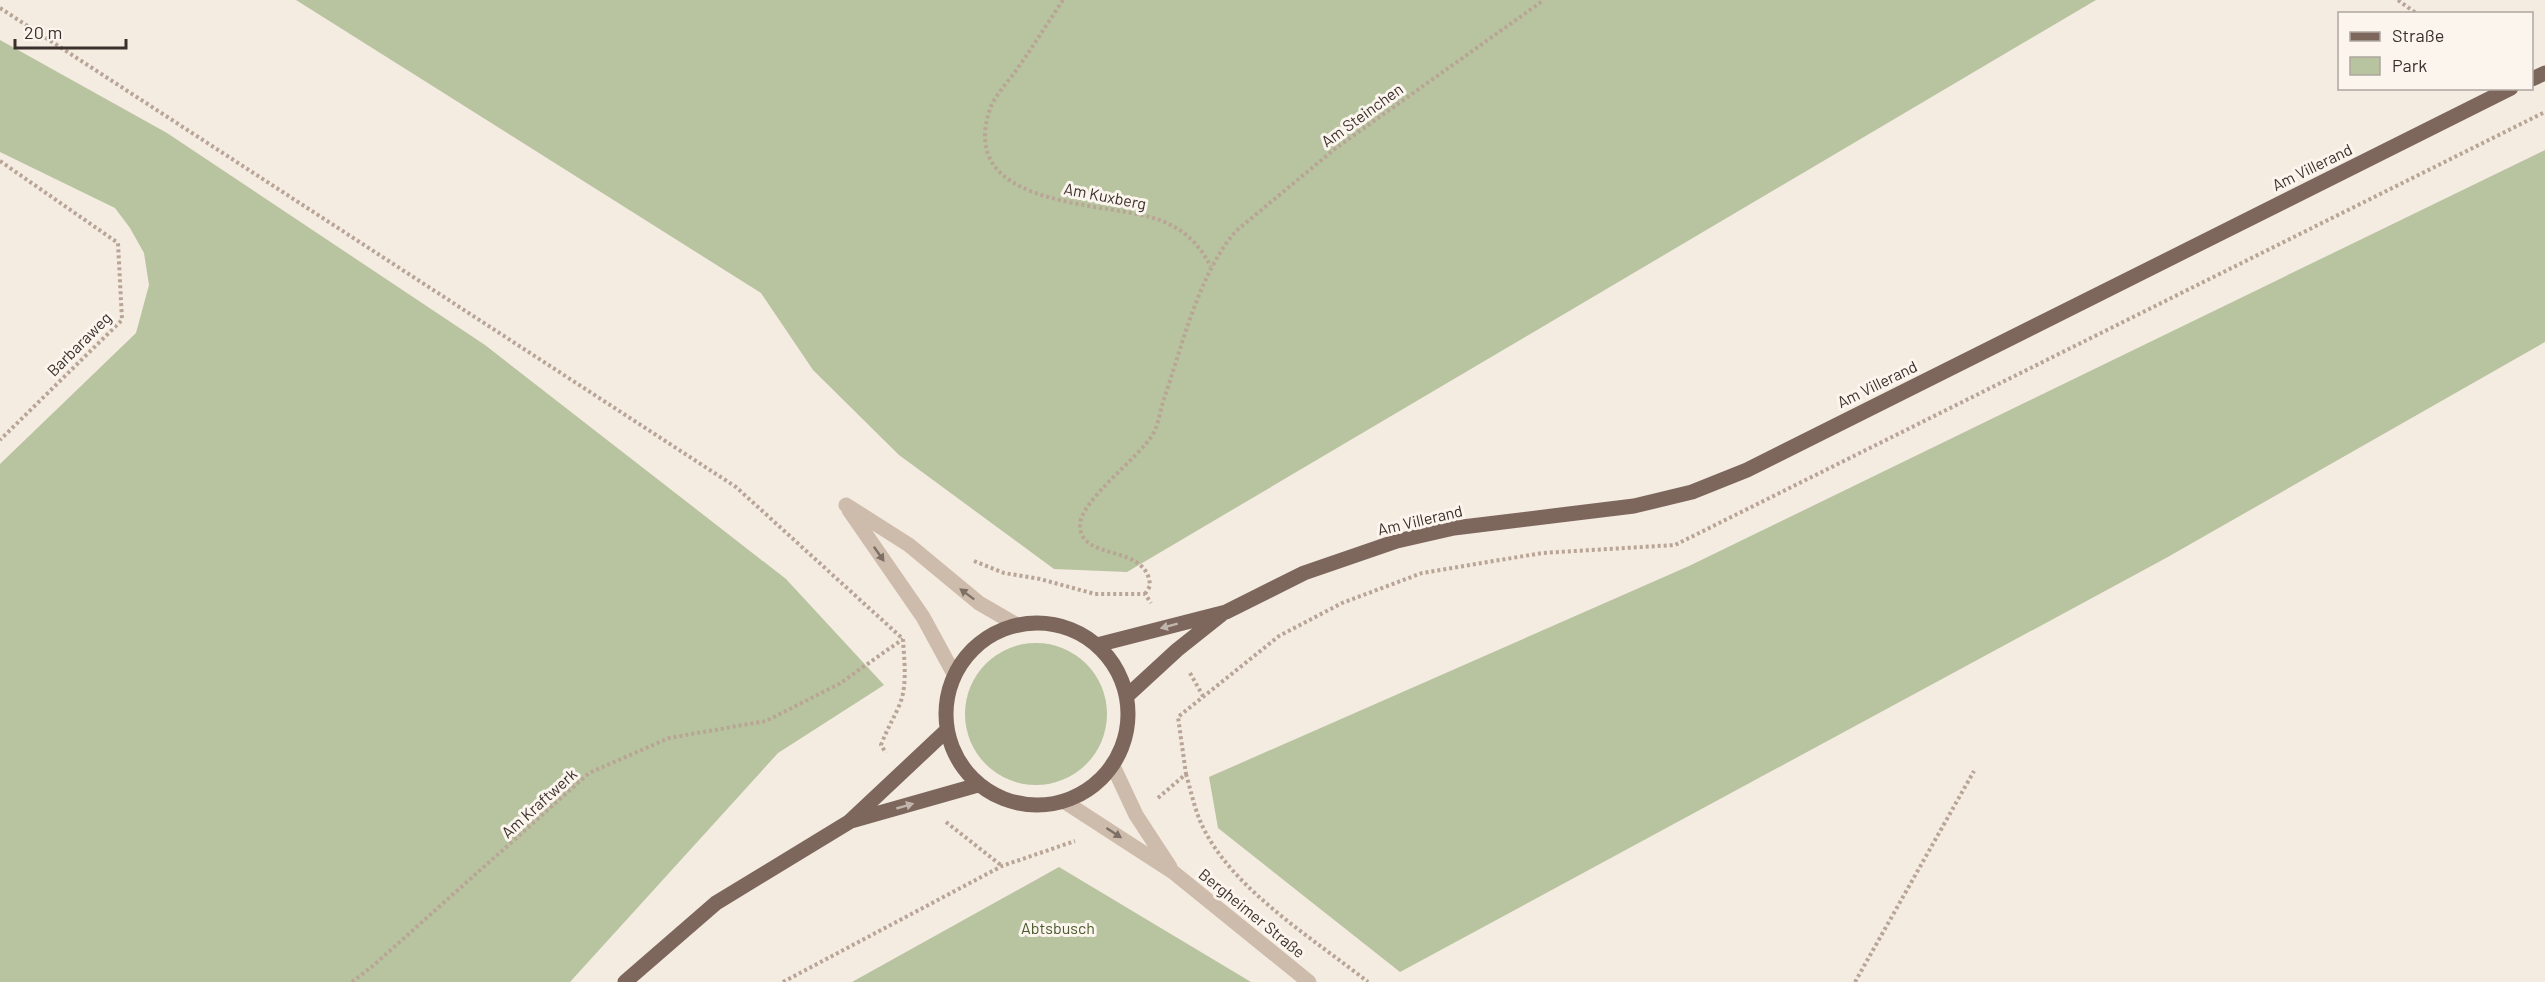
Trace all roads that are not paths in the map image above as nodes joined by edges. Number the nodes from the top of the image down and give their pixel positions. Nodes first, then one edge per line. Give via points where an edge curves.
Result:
1 (2507, 90) edge
2 (1226, 612) junction
3 (1017, 625) junction
4 (1097, 645) junction
5 (954, 674) junction
6 (1127, 696) junction
7 (947, 730) junction
8 (1113, 766) junction
9 (978, 785) junction
10 (1065, 802) junction
11 (849, 822) junction
12 (1173, 872) junction
13 (626, 982) edge
14 (1308, 982) edge

1 - 2 main road, Am Villerand via 1747,470 1692,492 1634,506 1454,528 1397,541 1304,573
2 -> 4 main road, Am Villerand
2 - 6 main road, Am Villerand
3 - 4 main road via 1045,622 1073,630
3 - 5 main road via 984,639
3 -> 5 street via 979,603 909,545 846,506 923,617
4 - 6 main road via 1115,666
5 - 7 main road via 945,711
6 - 8 main road via 1127,730
7 - 9 main road via 952,750
7 - 11 main road
8 - 10 main road via 1092,788
8 - 12 street, Bergheimer Straße via 1136,815
9 - 10 main road via 1004,801 1035,807
11 -> 9 main road
10 -> 12 street, Bergheimer Straße
11 - 13 main road via 716,903
12 - 14 street, Bergheimer Straße

